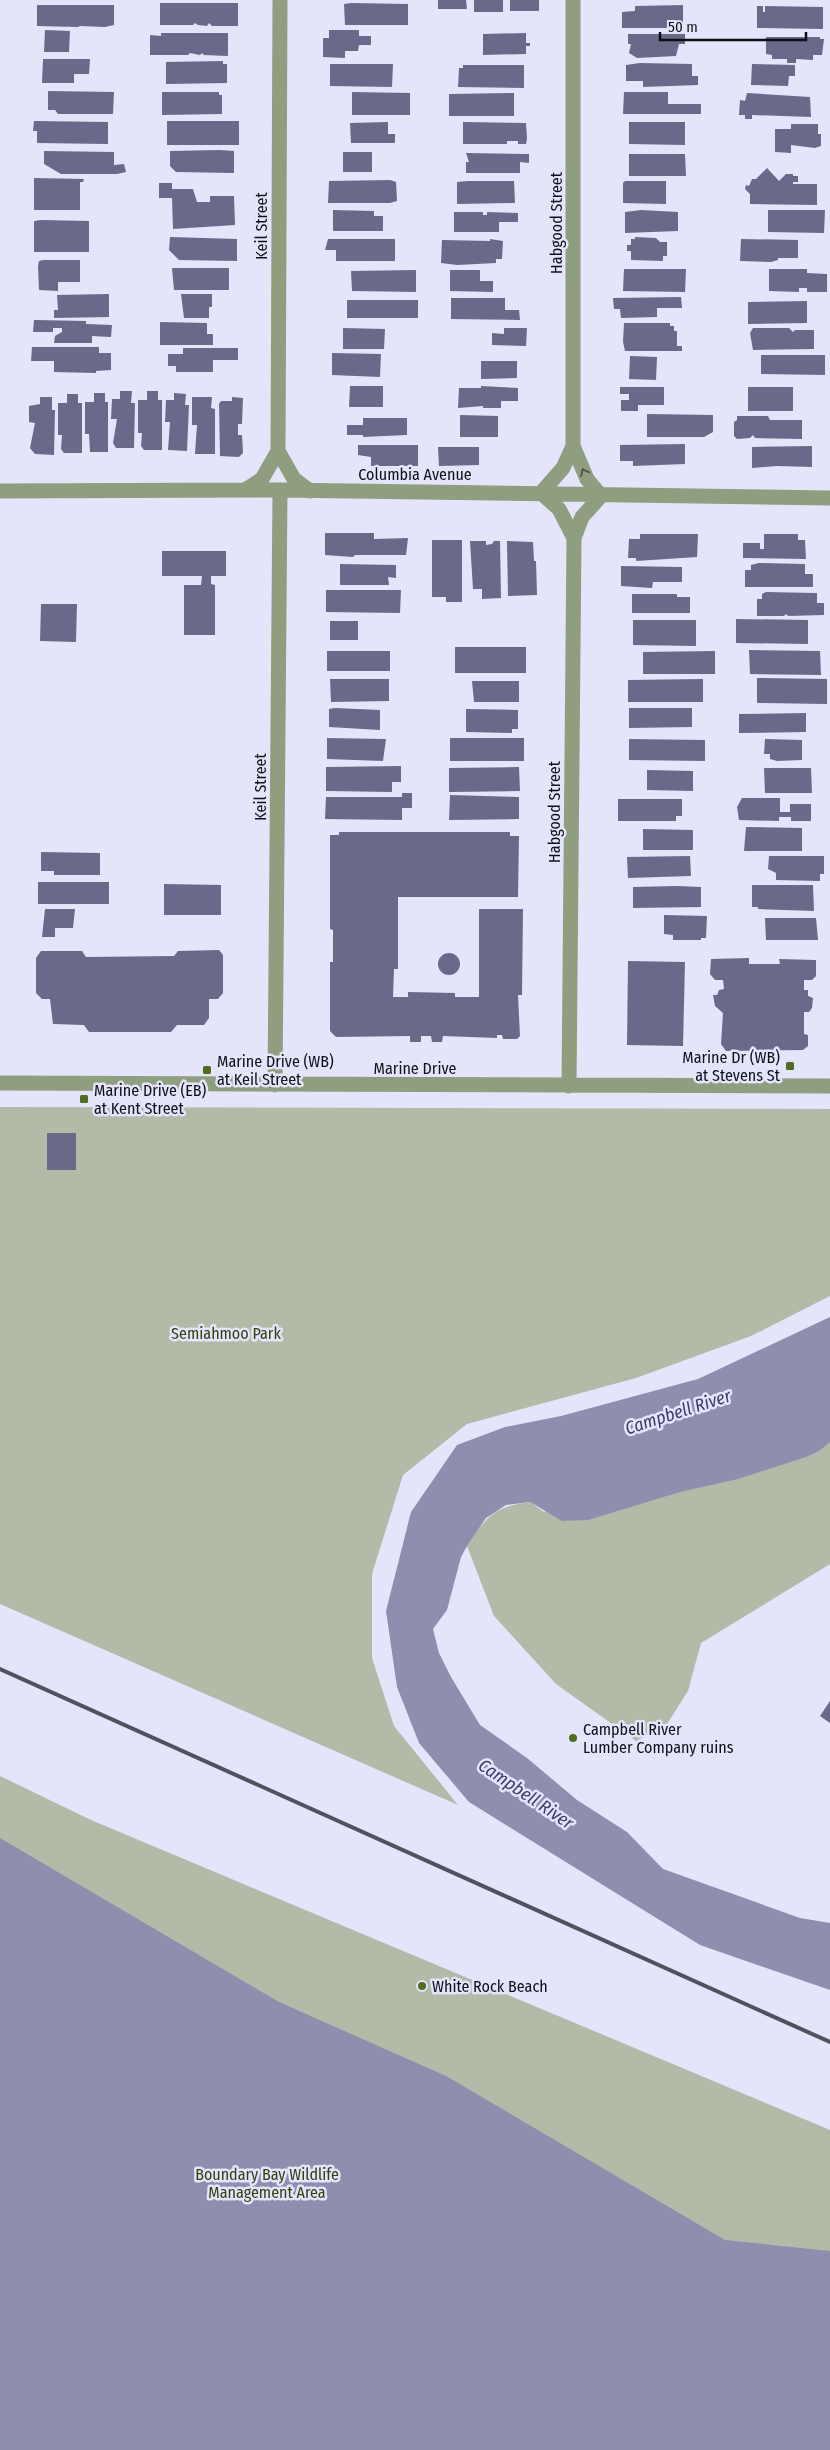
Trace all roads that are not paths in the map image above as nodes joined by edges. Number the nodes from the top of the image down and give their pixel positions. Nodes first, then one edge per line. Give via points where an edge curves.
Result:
1 (280, 0) edge
2 (573, 0) edge
3 (573, 446) junction
4 (278, 451) junction
5 (245, 490) junction
6 (280, 490) junction
7 (0, 491) edge
8 (310, 491) junction
9 (541, 493) junction
10 (600, 496) junction
11 (830, 498) edge
12 (574, 538) junction
13 (0, 1083) edge
14 (275, 1085) junction
15 (569, 1086) junction
16 (830, 1086) edge

1 - 4 street, Keil Street
2 - 3 street, Habgood Street
3 - 9 street, Habgood Street via 563,468
10 -> 3 street, Habgood Street via 587,479
4 - 5 street, Keil Street via 262,479
4 - 8 street, Keil Street via 294,479
5 - 6 street, Columbia Avenue
5 - 7 street, Columbia Avenue
6 - 8 street, Columbia Avenue
6 - 14 street, Keil Street
8 - 9 street, Columbia Avenue
9 - 10 street, Columbia Avenue
9 - 12 street, Habgood Street via 559,509
10 - 11 street, Columbia Avenue
10 - 12 street, Habgood Street via 582,517
12 - 15 street, Habgood Street
13 - 14 street, Marine Drive
14 - 15 street, Marine Drive
15 - 16 street, Marine Drive

